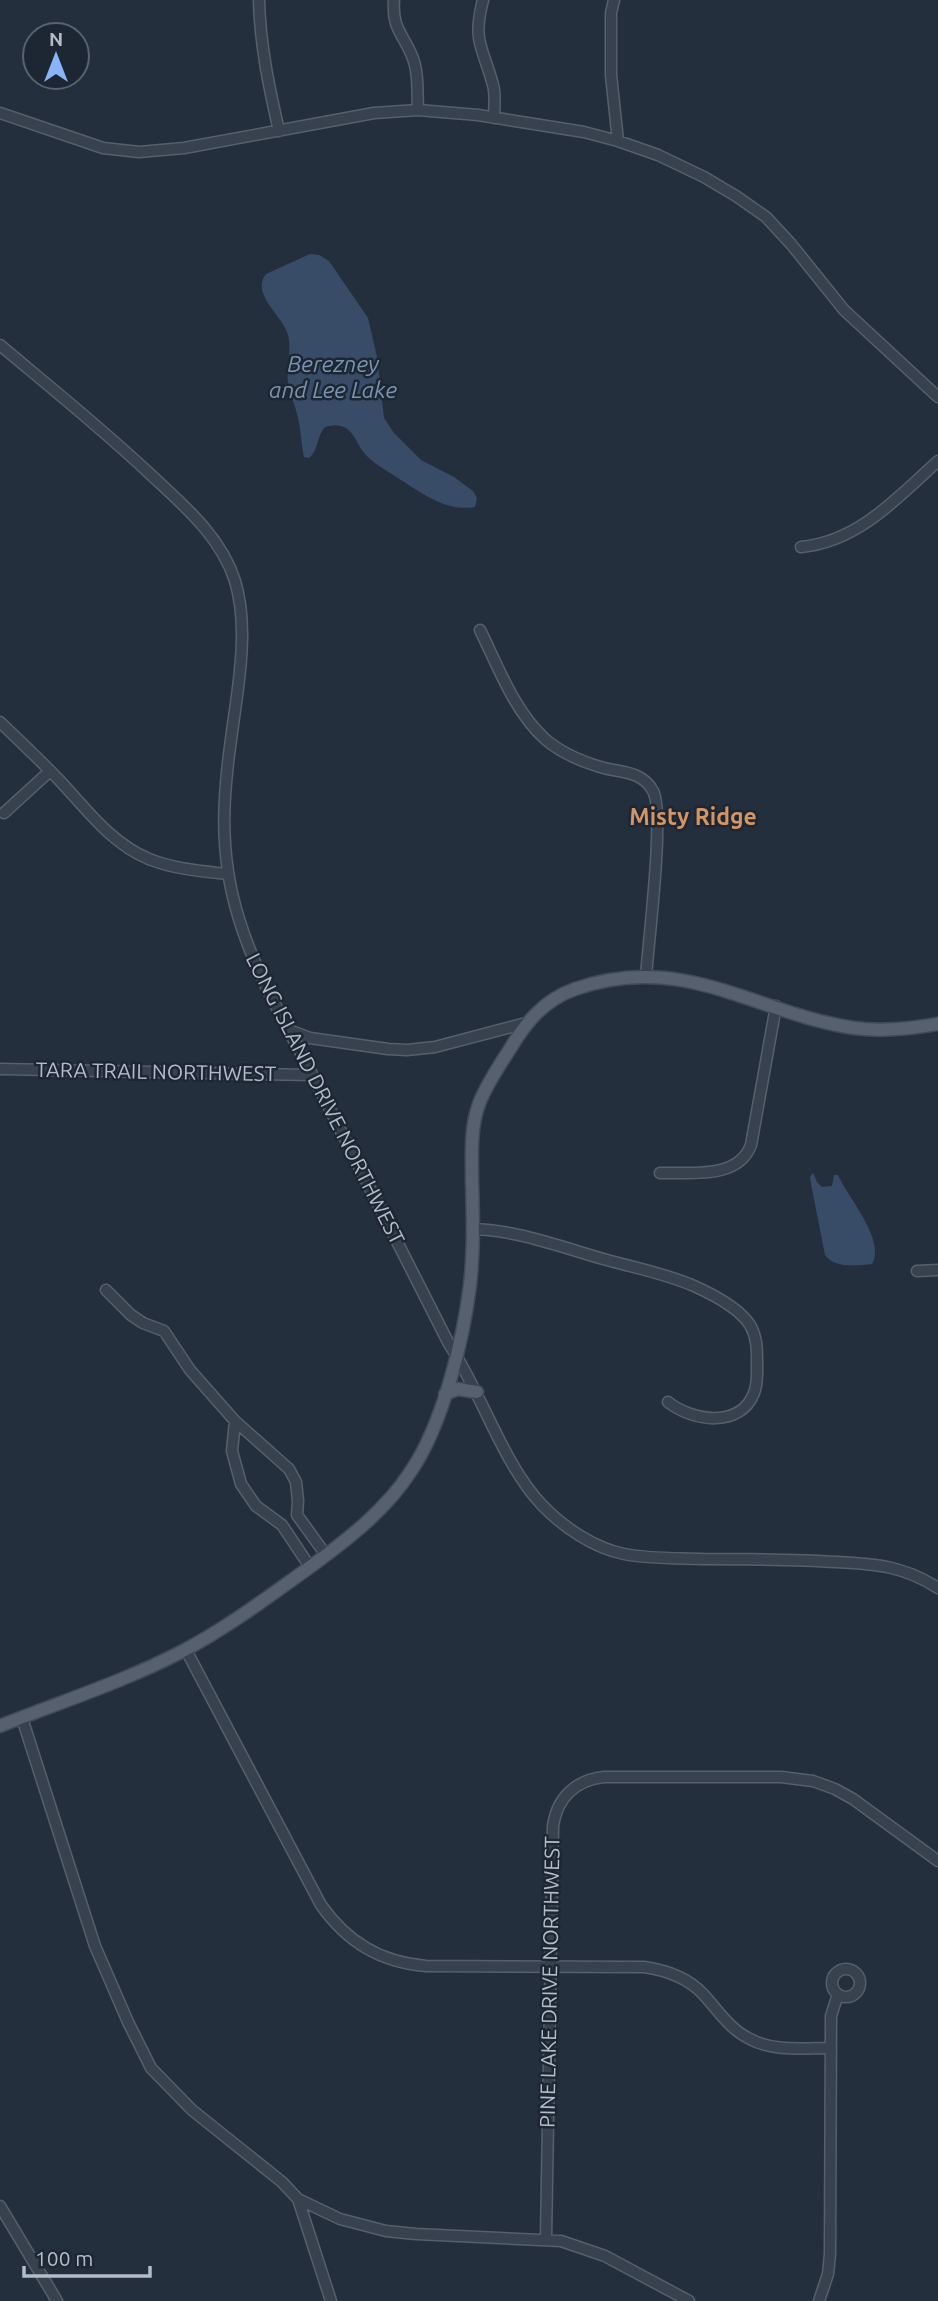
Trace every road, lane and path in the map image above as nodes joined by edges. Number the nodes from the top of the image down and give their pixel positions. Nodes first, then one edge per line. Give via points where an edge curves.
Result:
1 (259, 0) edge
2 (394, 0) edge
3 (483, 0) edge
4 (614, 0) edge
5 (418, 110) junction
6 (0, 113) edge
7 (494, 118) junction
8 (279, 131) junction
9 (618, 141) junction
10 (0, 345) edge
11 (938, 397) edge
12 (938, 461) edge
13 (801, 547) dead end
14 (480, 630) dead end
15 (0, 722) edge
16 (50, 771) junction
17 (4, 813) dead end
18 (227, 874) junction
19 (646, 977) junction
20 (776, 1006) junction
21 (526, 1023) junction
22 (938, 1024) edge
23 (289, 1030) junction
24 (0, 1069) edge
25 (312, 1075) junction
26 (660, 1173) dead end
27 (473, 1229) junction
28 (938, 1270) edge
29 (917, 1271) dead end
30 (106, 1290) dead end
31 (456, 1355) junction
32 (477, 1392) junction
33 (445, 1394) junction
34 (668, 1402) dead end
35 (235, 1421) junction
36 (297, 1515) junction
37 (282, 1525) junction
38 (326, 1555) junction
39 (310, 1567) junction
40 (938, 1588) edge
41 (186, 1650) junction
42 (22, 1718) junction
43 (0, 1727) edge
44 (938, 1861) edge
45 (551, 1967) junction
46 (838, 1994) dead end
47 (831, 2048) junction
48 (298, 2199) junction
49 (0, 2206) edge
50 (546, 2239) junction
51 (57, 2301) edge
52 (331, 2301) edge
53 (690, 2301) edge
54 (819, 2301) edge

1 - 8 street via 265,73
2 - 5 street via 395,26 415,66
3 - 7 street via 478,40 493,84
4 - 9 street via 611,75
5 - 7 street
5 - 8 street via 374,113
6 - 8 street via 103,148 139,152
7 - 9 street
9 - 11 street via 704,177 766,217 844,310
10 - 18 street, LONG ISLAND DRIVE NORTHWEST via 169,491 204,527 228,562 238,596 242,646 223,804
12 - 13 street via 861,527 831,542
14 - 19 street via 521,710 546,739 580,761 635,775 653,792 658,818
15 - 16 street
16 - 17 street
16 - 18 street via 125,846 166,865
18 - 23 street, LONG ISLAND DRIVE NORTHWEST via 251,955
19 - 20 main road via 689,980
19 - 21 main road via 575,989 548,1003
20 - 22 main road via 863,1029
20 - 26 street via 751,1144 744,1157 722,1170
21 - 23 street via 407,1050 310,1038
21 - 27 main road via 478,1106 472,1138
23 - 25 street, LONG ISLAND DRIVE NORTHWEST
24 - 25 street, TARA TRAIL NORTHWEST
25 - 31 street, LONG ISLAND DRIVE NORTHWEST
27 - 31 main road via 470,1287
27 - 34 street via 512,1233 680,1280 742,1316 757,1345 757,1385 748,1405 732,1416 707,1418 686,1414
28 - 29 street
30 - 35 street via 131,1315 164,1331 190,1370
31 - 32 street, LONG ISLAND DRIVE NORTHWEST
31 - 33 main road
32 - 33 main road via 458,1389
32 - 40 street, LONG ISLAND DRIVE NORTHWEST via 528,1489 575,1533 608,1549 653,1558 891,1566
33 - 38 main road via 411,1472 361,1527
35 - 36 street via 289,1469 296,1482
35 - 37 street via 232,1451 241,1484 256,1506
36 - 37 street
36 - 38 street
37 - 39 street
38 - 39 main road
39 - 41 main road
41 - 42 main road
41 - 45 street via 321,1905 346,1935 375,1954 408,1964
42 - 43 main road
42 - 48 street via 95,1946 143,2055 192,2110
44 - 45 street, PINE LAKE DRIVE NORTHWEST via 853,1799 813,1781 781,1777 595,1778 568,1791 554,1816
45 - 47 street via 659,1969 694,1986 728,2024 751,2040 780,2048
45 - 50 street, PINE LAKE DRIVE NORTHWEST
46 - 47 street via 831,2016
47 - 54 street via 830,2254
48 - 50 street via 340,2219 386,2231
48 - 52 street
49 - 51 street
50 - 53 street via 591,2249

